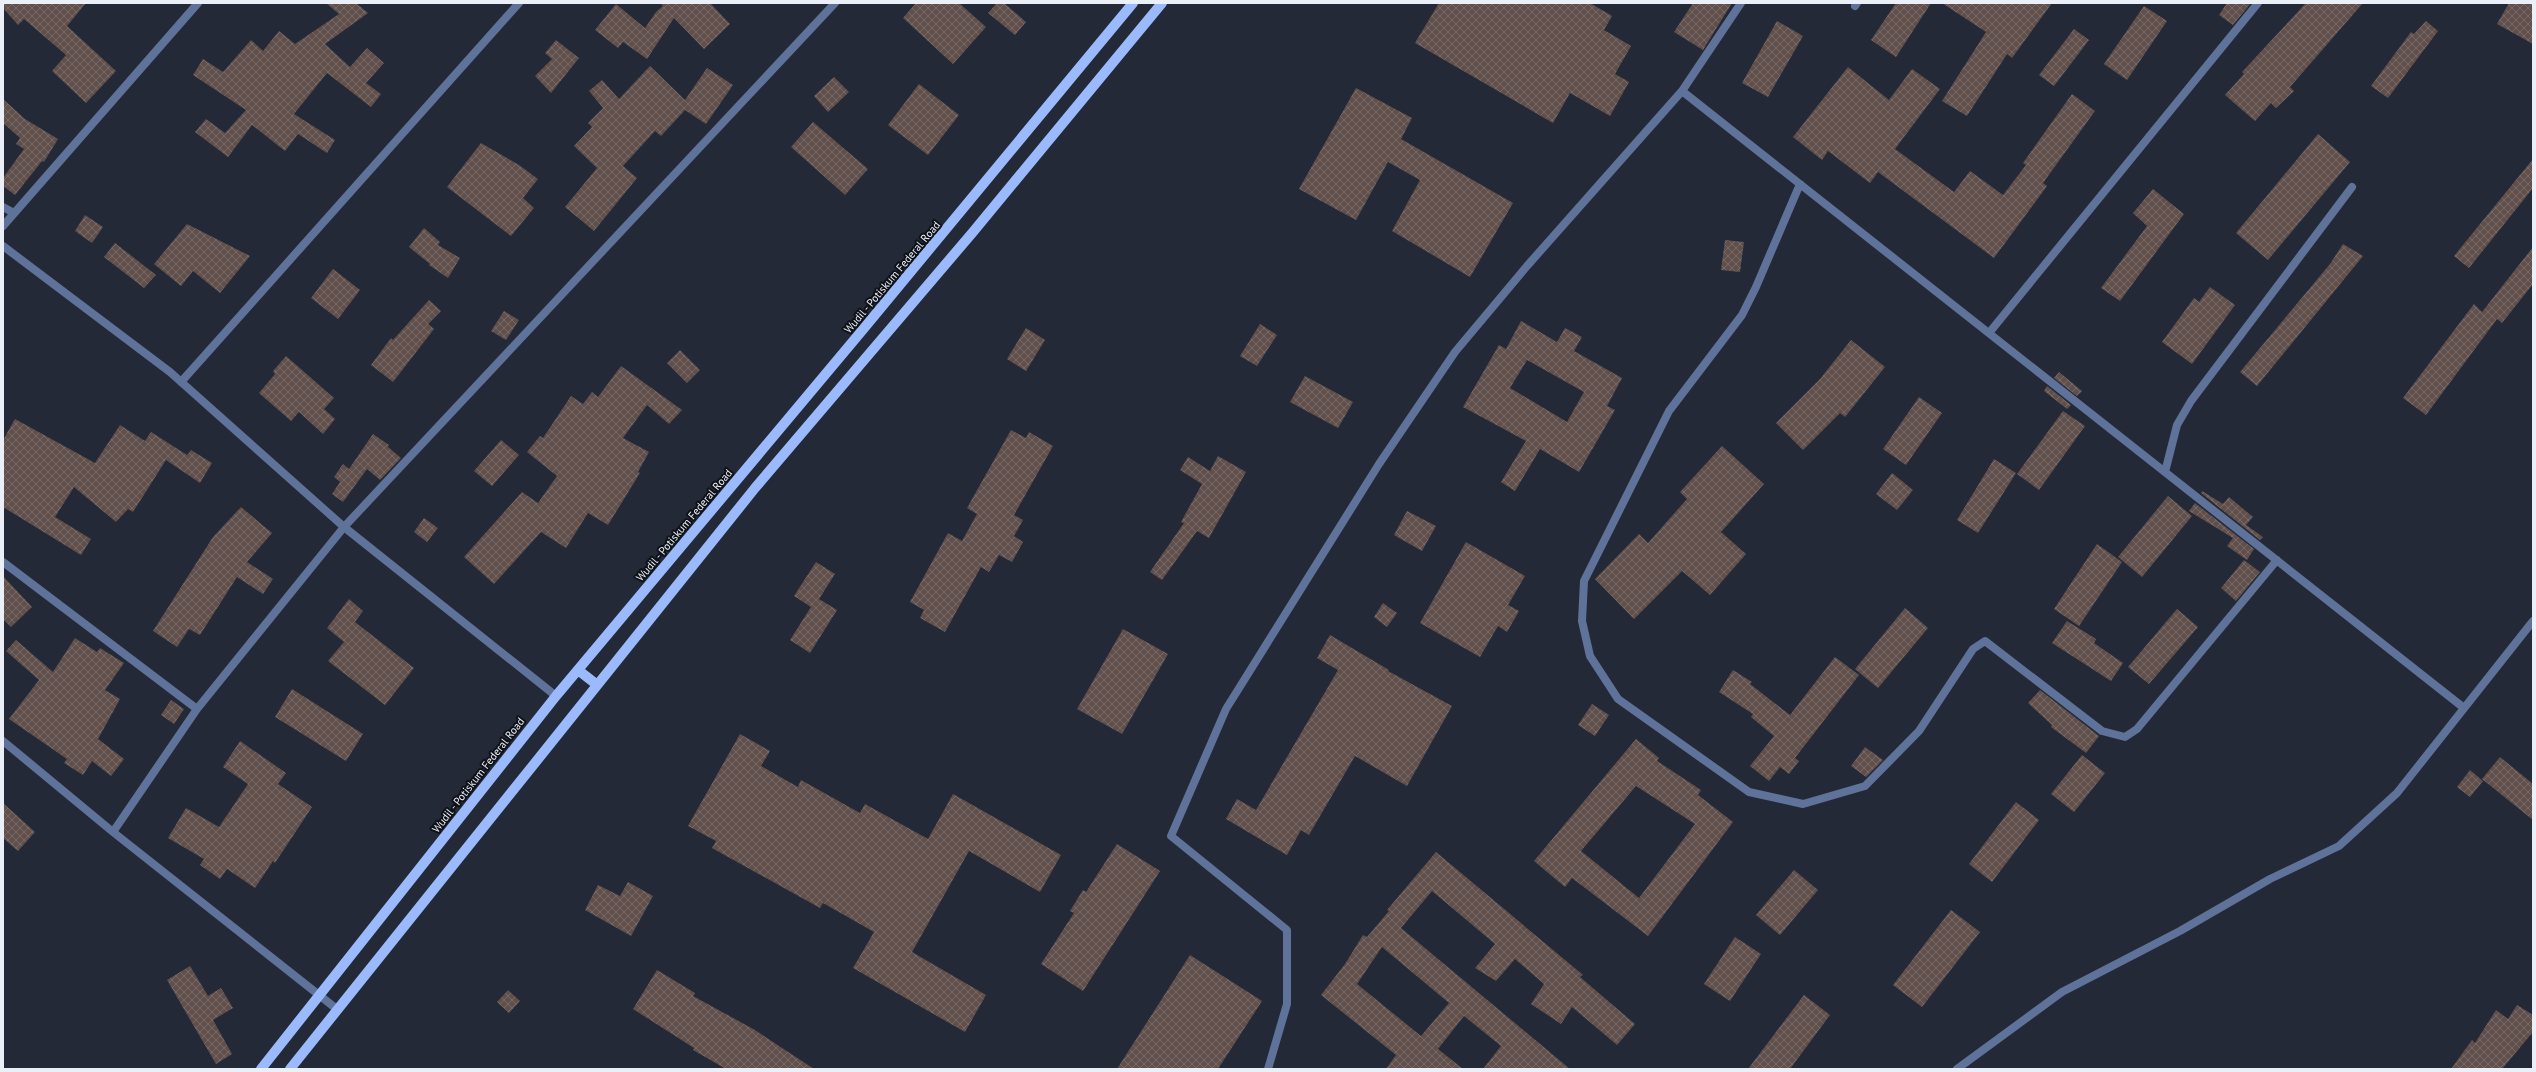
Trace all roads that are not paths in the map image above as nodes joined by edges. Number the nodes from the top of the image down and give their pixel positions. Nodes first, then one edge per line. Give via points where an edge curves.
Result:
1 (198, 3) edge
2 (520, 3) edge
3 (835, 3) edge
4 (1133, 3) edge
5 (1162, 3) edge
6 (1741, 3) edge
7 (2258, 3) edge
8 (1682, 91) junction
9 (1800, 184) junction
10 (2352, 187) dead end
11 (3, 207) edge
12 (14, 213) junction
13 (3, 226) edge
14 (3, 246) edge
15 (1989, 333) junction
16 (181, 382) junction
17 (2165, 472) junction
18 (344, 526) junction
19 (2277, 560) junction
20 (3, 562) edge
21 (2533, 621) edge
22 (578, 670) junction
23 (596, 684) junction
24 (556, 696) junction
25 (2464, 708) junction
26 (197, 709) junction
27 (3, 741) edge
28 (113, 832) junction
29 (320, 995) junction
30 (338, 1010) junction
31 (261, 1069) edge
32 (290, 1069) edge
33 (1268, 1069) edge
34 (1957, 1069) edge

1 - 12 street
2 - 16 street
3 - 18 street
4 - 22 main road, Wudil - Potiskum Federal Road
5 - 23 main road via 973,232 755,488
6 - 8 street
7 - 15 street
8 - 9 street
8 - 33 street via 1527,266 1455,352 1379,464 1226,709 1171,836 1287,930 1287,1004
9 - 15 street
9 - 19 street via 1742,315 1669,411 1584,581 1582,621 1590,656 1618,699 1749,792 1803,804 1865,786 1919,731 1973,649 1985,641 2102,731 2125,737 2137,729
10 - 17 street via 2190,401 2177,425
11 - 12 street
12 - 13 street
14 - 16 street
15 - 17 street
16 - 18 street
17 - 19 street
18 - 24 street
18 - 26 street
19 - 25 street
20 - 26 street
21 - 25 street
22 - 23 main road
22 - 24 main road, Wudil - Potiskum Federal Road
23 - 30 main road
24 - 29 main road, Wudil - Potiskum Federal Road
25 - 34 street via 2397,793 2339,846 2270,879 2180,931 2062,992
26 - 28 street
27 - 28 street
28 - 29 street
29 - 30 street
29 - 31 main road, Wudil - Potiskum Federal Road
30 - 32 main road

